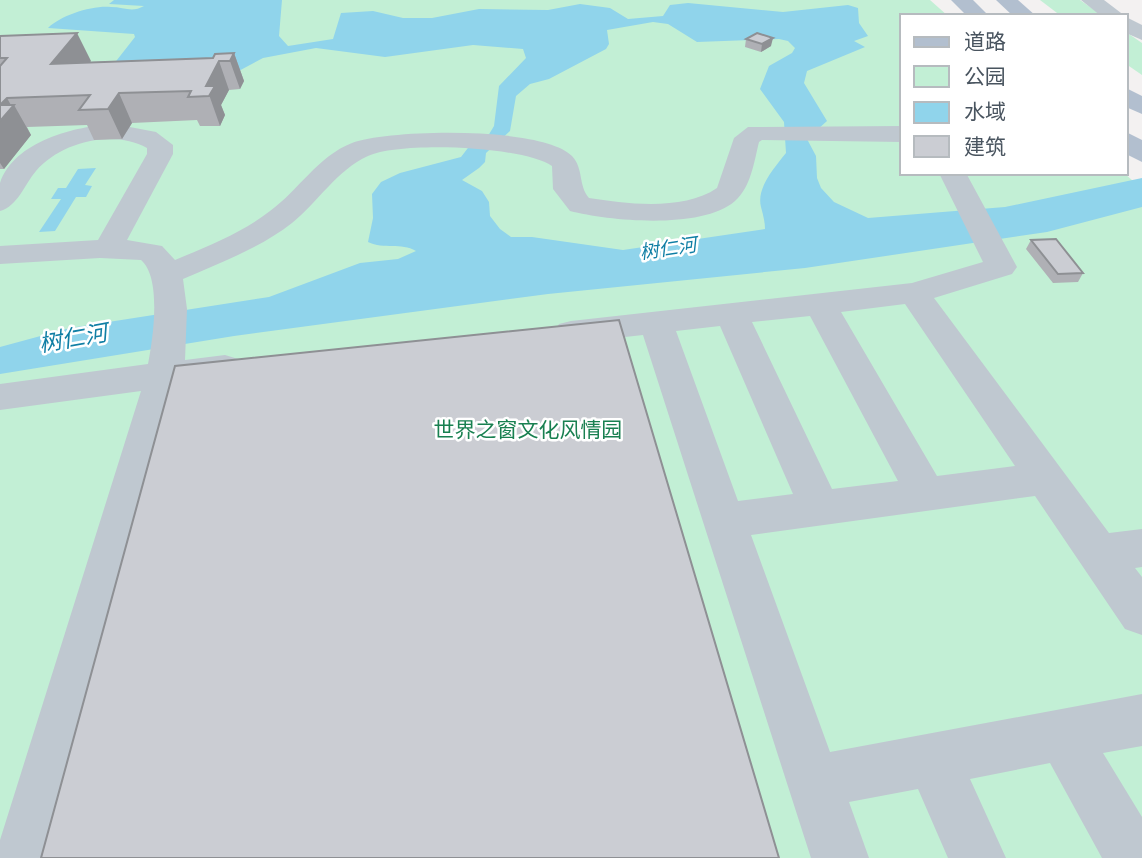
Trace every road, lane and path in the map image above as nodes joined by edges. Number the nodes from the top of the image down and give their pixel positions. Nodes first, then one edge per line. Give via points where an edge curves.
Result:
1 (961, 0) edge
2 (1006, 0) edge
3 (1091, 0) edge
4 (977, 14) edge
5 (1024, 14) edge
6 (1112, 14) edge
7 (900, 134) edge
8 (1128, 142) edge
9 (1142, 154) edge
10 (957, 182) edge
11 (0, 202) edge
12 (107, 250) junction
13 (0, 255) edge
14 (168, 281) junction
15 (914, 293) junction
16 (820, 304) junction
17 (731, 314) junction
18 (656, 322) junction
19 (533, 336) edge
20 (259, 365) edge
21 (166, 366) junction
22 (0, 397) edge
23 (1046, 478) junction
24 (926, 494) junction
25 (820, 508) junction
26 (724, 521) junction
27 (1121, 551) edge
28 (1140, 608) edge
29 (1142, 720) edge
30 (1063, 735) junction
31 (933, 760) junction
32 (814, 782) junction
33 (23, 858) edge
34 (839, 858) edge
35 (976, 858) edge
36 (1134, 858) edge

1 - 4 main road
2 - 5 main road
3 - 6 lane
7 - 14 lane via 757,132 747,138 729,192 720,200 644,211 580,205 567,189 568,170 560,159 542,151 407,141 363,149 254,236
8 - 9 main road
10 - 15 lane via 1001,267
11 - 12 lane via 33,159 62,142 113,132 153,140 160,145 160,154
12 - 13 lane
12 - 14 lane via 152,253 161,260
14 - 21 lane
15 - 16 lane
15 - 23 lane
16 - 17 lane
16 - 24 lane
17 - 18 lane
17 - 25 lane
18 - 19 lane
18 - 26 lane
20 - 21 lane
21 - 22 lane
21 - 33 lane
23 - 24 lane
23 - 27 lane
24 - 25 lane
25 - 26 lane
26 - 32 lane
27 - 28 lane
29 - 30 lane
30 - 31 lane
30 - 36 lane
31 - 32 lane
31 - 35 lane
32 - 34 lane

